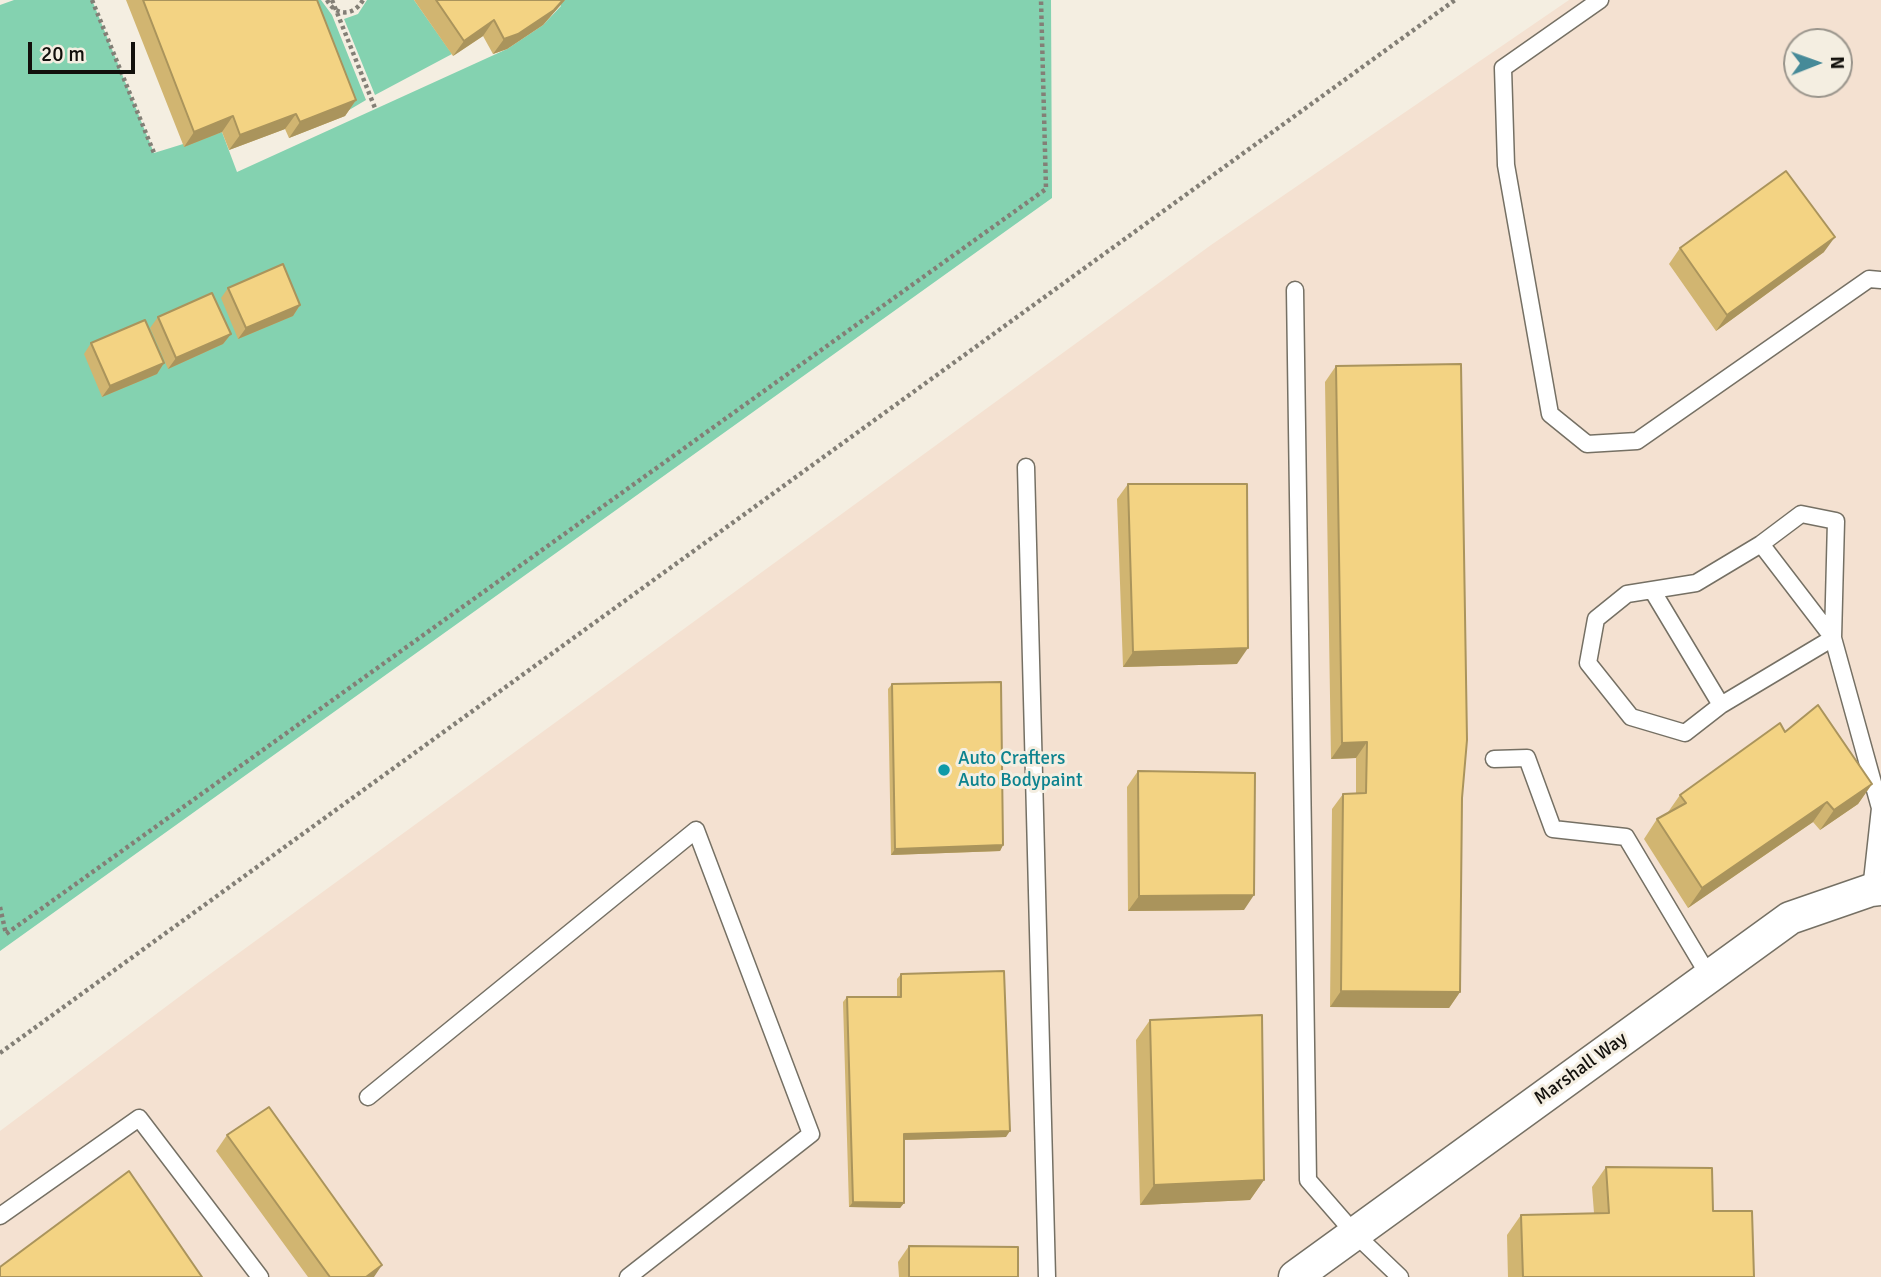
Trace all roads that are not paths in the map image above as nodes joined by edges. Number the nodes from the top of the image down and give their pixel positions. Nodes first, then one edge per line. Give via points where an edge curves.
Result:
1 (1600, 0) edge
2 (1881, 280) edge
3 (1295, 290) dead end
4 (1026, 467) dead end
5 (1761, 544) junction
6 (1652, 590) junction
7 (1833, 638) junction
8 (1721, 705) junction
9 (1494, 759) dead end
10 (1876, 890) edge
11 (1709, 976) junction
12 (368, 1097) dead end
13 (0, 1216) edge
14 (1355, 1234) junction
15 (260, 1277) edge
16 (628, 1277) edge
17 (1046, 1277) edge
18 (1295, 1277) edge
19 (1400, 1277) edge

1 - 2 lane via 1503,68 1506,164 1550,414 1587,444 1637,441 1869,279
3 - 14 lane via 1308,1180
4 - 17 lane
5 - 6 lane via 1696,583
5 - 7 lane
5 - 7 lane via 1801,514 1836,521
6 - 8 lane
6 - 8 lane via 1627,594 1596,619 1588,663 1631,717 1685,733
7 - 8 lane
7 - 10 lane via 1880,808
9 - 11 lane via 1527,758 1553,829 1626,837
10 - 11 street, Marshall Way via 1790,918
11 - 14 street, Marshall Way
12 - 16 lane via 696,830 811,1134
13 - 15 lane via 139,1118
14 - 18 street, Marshall Way
14 - 19 lane

